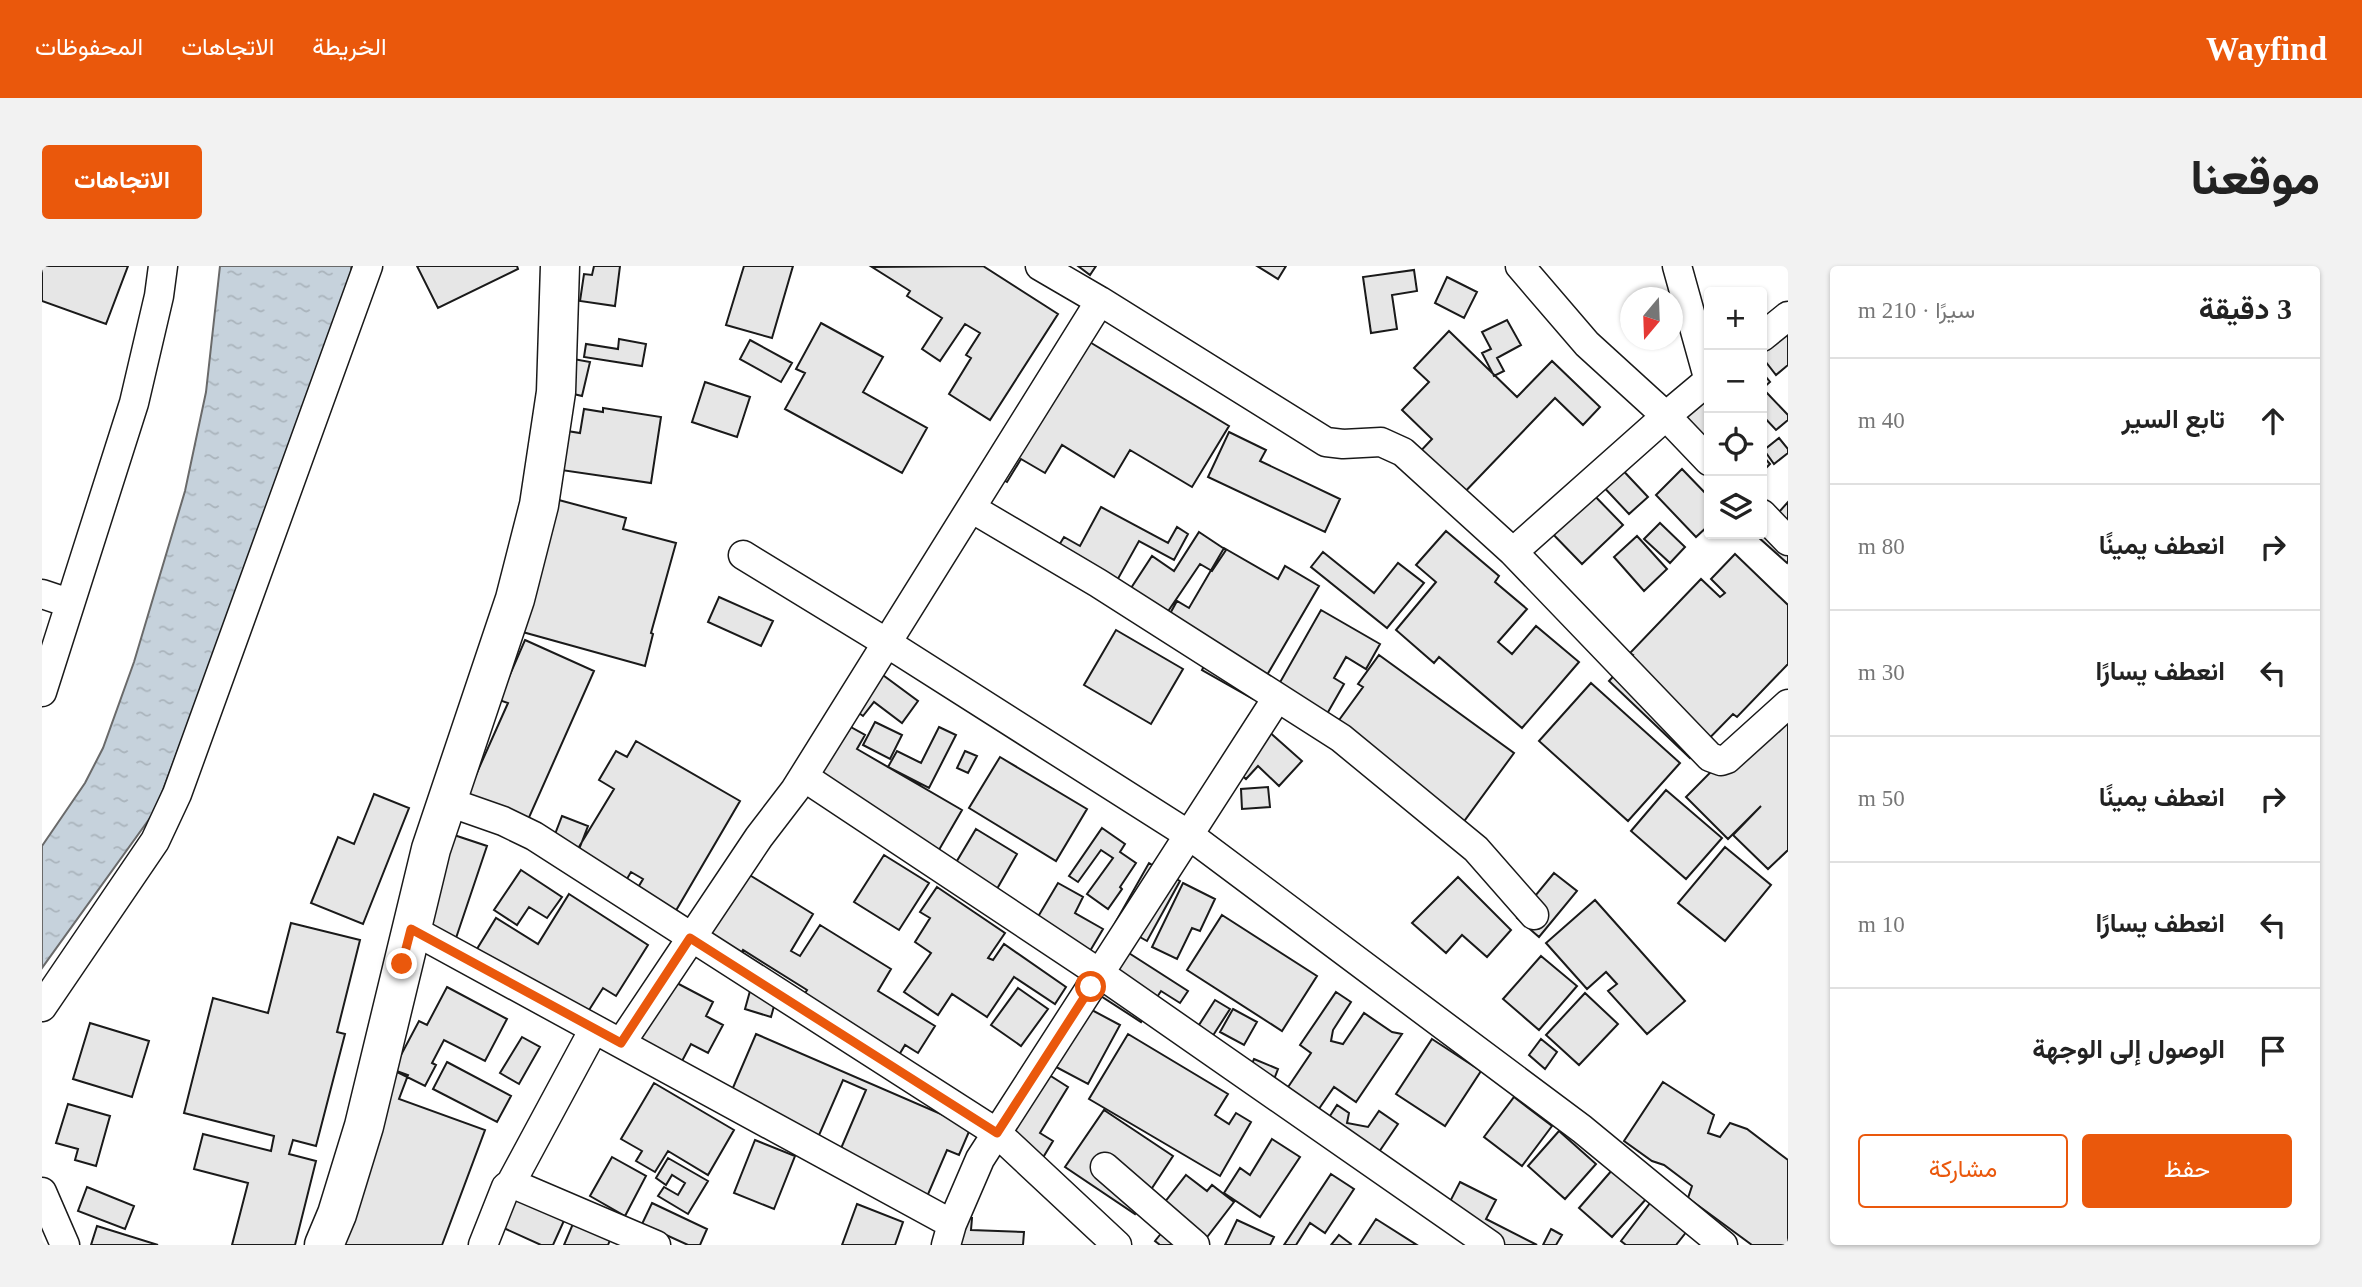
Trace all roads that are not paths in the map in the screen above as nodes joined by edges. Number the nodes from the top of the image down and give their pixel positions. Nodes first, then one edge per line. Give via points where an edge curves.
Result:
1 (163, 266) edge
2 (368, 266) edge
3 (560, 266) edge
4 (1040, 266) edge
5 (1520, 266) edge
6 (1676, 266) edge
7 (1100, 301) junction
8 (1788, 316) edge
9 (1767, 333) edge
10 (1704, 364) edge
11 (1704, 385) edge
12 (1666, 416) junction
13 (1704, 456) edge
14 (971, 508) junction
15 (1767, 519) edge
16 (1788, 541) edge
17 (1514, 552) junction
18 (743, 555) dead end
19 (42, 594) edge
20 (69, 603) junction
21 (887, 643) junction
22 (42, 692) edge
23 (1277, 698) junction
24 (1788, 704) edge
25 (804, 776) junction
26 (446, 801) junction
27 (1189, 835) junction
28 (1534, 915) dead end
29 (411, 929) junction
30 (690, 938) junction
31 (1099, 974) junction
32 (42, 1007) edge
33 (594, 1029) junction
34 (621, 1043) junction
35 (997, 1133) junction
36 (1105, 1167) dead end
37 (511, 1183) junction
38 (42, 1192) edge
39 (949, 1234) edge
40 (57, 1241) edge
41 (324, 1245) edge
42 (483, 1245) edge
43 (656, 1245) edge
44 (1117, 1245) edge
45 (1195, 1245) edge
46 (1490, 1245) edge
47 (1723, 1245) edge

1 - 20 street via 134,403
2 - 32 street via 177,794 155,841
3 - 26 main road via 556,392 539,505 515,599
4 - 7 street
5 - 12 street via 1587,344
6 - 10 street
7 - 14 street
7 - 17 street via 1326,442 1381,442 1403,452
8 - 9 street
11 - 12 street
12 - 13 street
12 - 17 street
14 - 21 street
14 - 23 street
15 - 16 street
17 - 24 street via 1710,758 1727,760
18 - 21 street
19 - 20 street
20 - 22 street
21 - 25 street
21 - 27 street
23 - 27 street
23 - 28 street via 1341,738 1476,849
25 - 30 street
25 - 31 street
26 - 29 main road
26 - 30 street via 534,836
27 - 31 street
27 - 47 street via 1582,1129
29 - 33 street
29 - 41 main road via 364,1126
30 - 34 street
30 - 35 street
31 - 35 street
31 - 46 street
33 - 34 street
33 - 37 street
34 - 39 street
35 - 39 street via 980,1159
35 - 44 street
36 - 45 street
37 - 42 street
37 - 43 street
38 - 40 street

